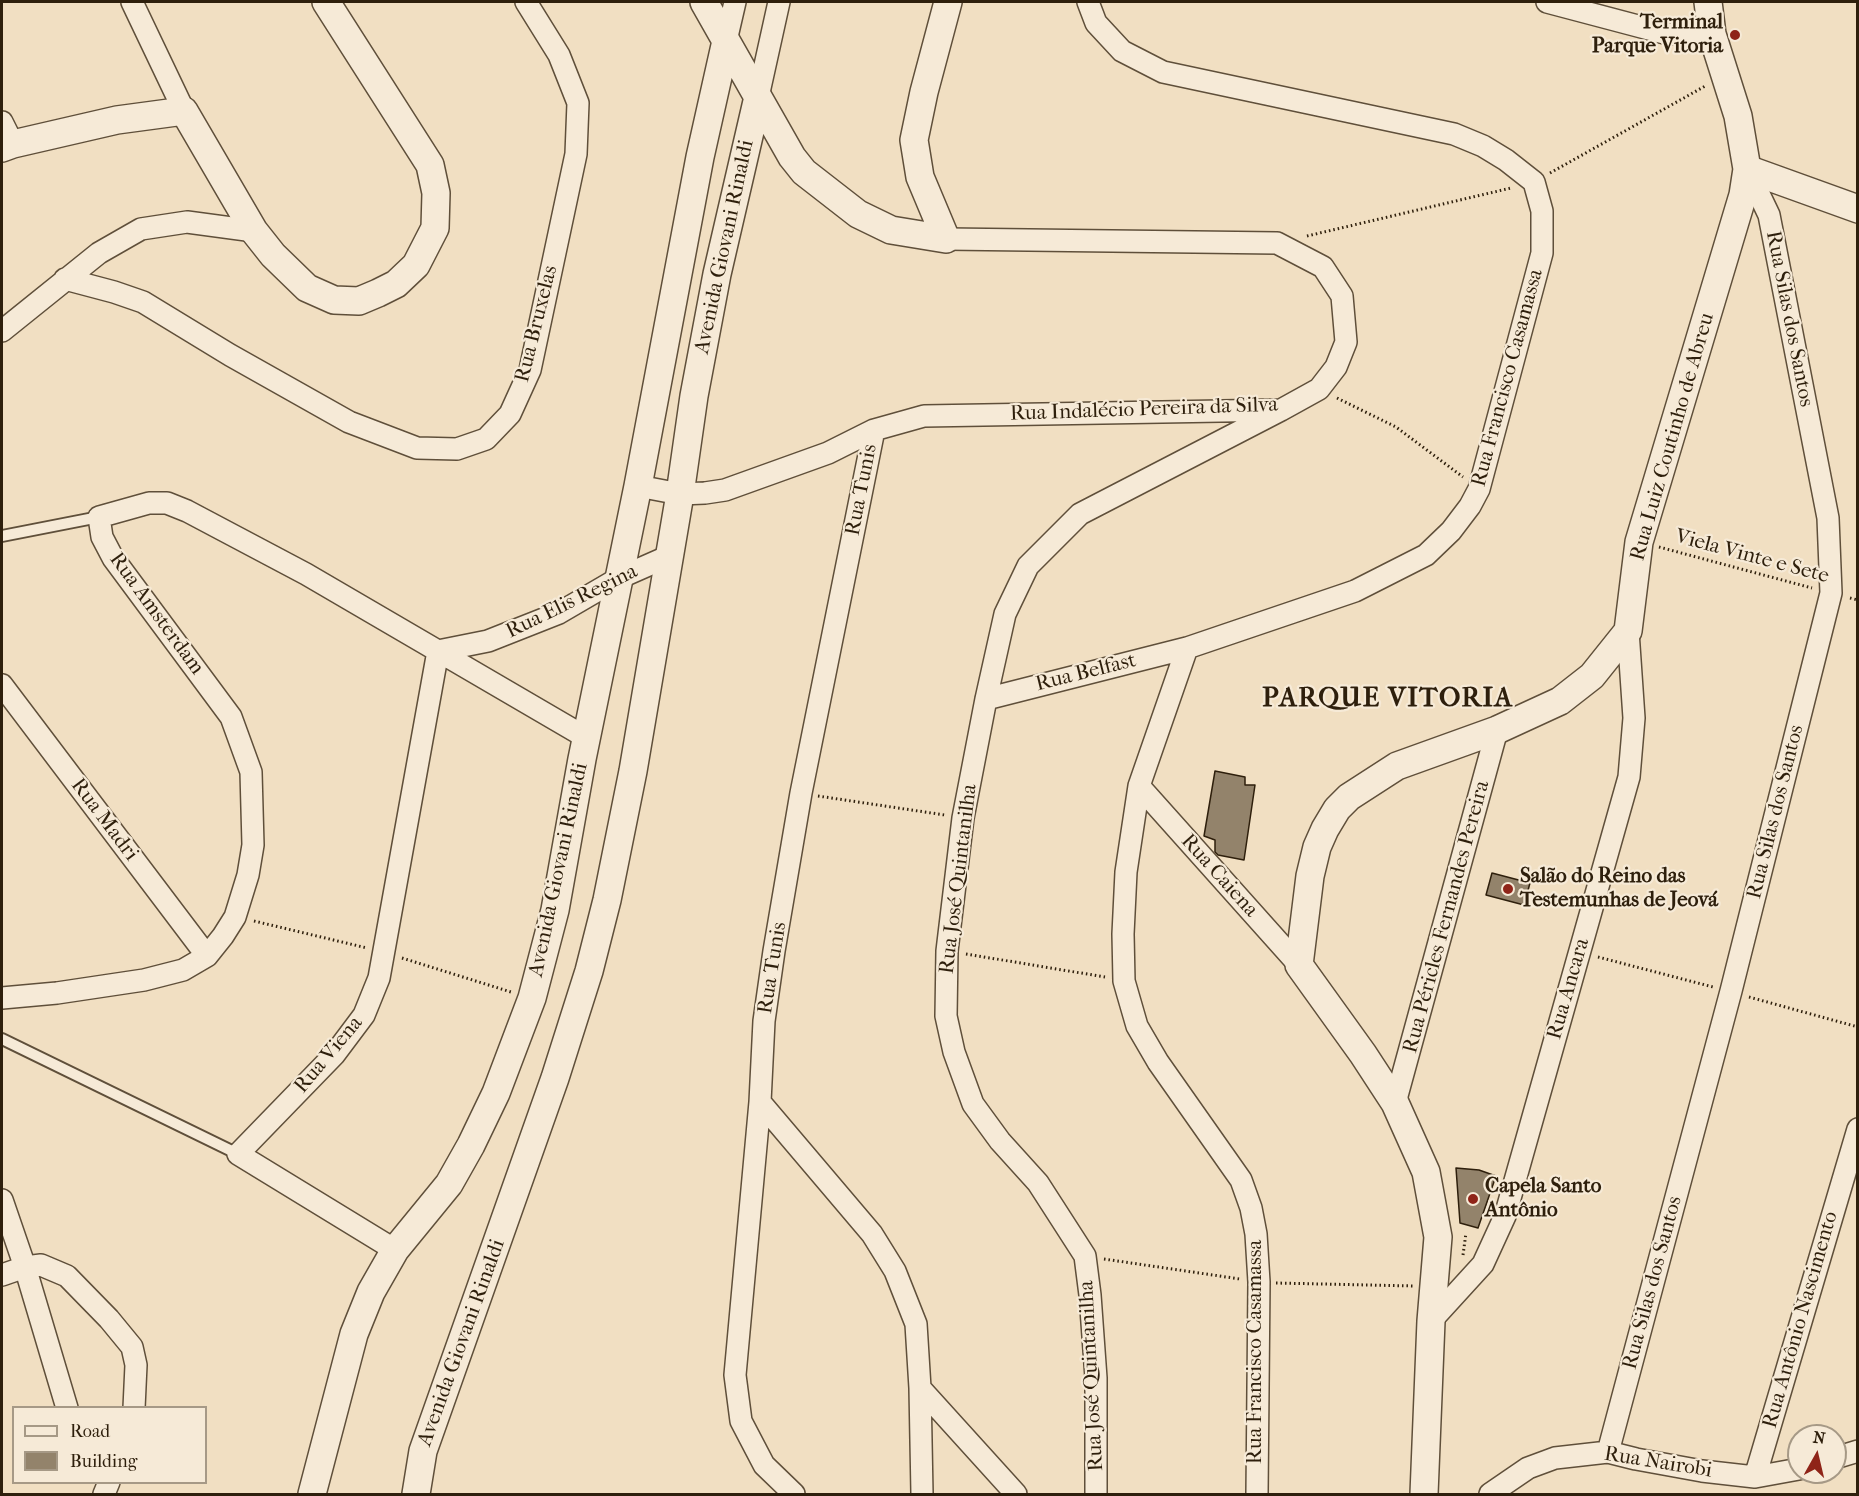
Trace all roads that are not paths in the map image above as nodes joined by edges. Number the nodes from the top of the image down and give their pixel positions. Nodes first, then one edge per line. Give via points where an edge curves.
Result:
1 (132, 2) edge
2 (326, 2) edge
3 (526, 2) edge
4 (704, 2) edge
5 (735, 2) edge
6 (779, 2) edge
7 (948, 2) edge
8 (1088, 2) edge
9 (1547, 2) edge
10 (1708, 2) edge
11 (1712, 34) junction
12 (726, 41) junction
13 (758, 97) junction
14 (184, 111) junction
15 (762, 127) junction
16 (5, 138) edge
17 (1747, 169) junction
18 (1857, 209) edge
19 (254, 231) junction
20 (946, 239) junction
21 (65, 279) junction
22 (2, 331) edge
23 (1281, 410) junction
24 (874, 430) junction
25 (638, 486) junction
26 (680, 494) junction
27 (99, 517) junction
28 (2, 536) edge
29 (669, 556) junction
30 (619, 578) junction
31 (1628, 632) junction
32 (1187, 648) junction
33 (438, 651) junction
34 (2, 685) edge
35 (986, 699) junction
36 (1497, 730) junction
37 (587, 738) junction
38 (1139, 786) junction
39 (207, 956) junction
40 (1299, 965) junction
41 (2, 998) edge
42 (2, 1039) edge
43 (760, 1102) junction
44 (1395, 1103) junction
45 (1857, 1129) edge
46 (238, 1154) junction
47 (2, 1200) edge
48 (395, 1250) junction
49 (25, 1267) junction
50 (2, 1275) edge
51 (1431, 1321) junction
52 (920, 1388) junction
53 (67, 1406) edge
54 (134, 1406) edge
55 (1608, 1452) junction
56 (1787, 1471) edge
57 (1755, 1477) junction
58 (1100, 1490) edge
59 (312, 1494) edge
60 (416, 1494) edge
61 (794, 1494) edge
62 (922, 1494) edge
63 (1016, 1494) edge
64 (1257, 1494) edge
65 (1424, 1494) edge
66 (1490, 1494) edge

1 - 14 street
2 - 19 street via 430,165 436,193 435,228 416,265 396,284 359,301 334,300 307,288
3 - 21 street, Rua Bruxelas via 559,55 578,103 576,154 530,370 510,414 486,439 457,449 417,448 359,426 143,302
4 - 12 street
5 - 12 street, Avenida Giovani Rinaldi
6 - 13 street, Avenida Giovani Rinaldi
7 - 20 street via 914,140 920,177
8 - 32 street, Rua Francisco Casamassa via 1096,23 1122,51 1163,72 1454,134 1483,146 1534,182 1542,211 1542,252 1479,489 1451,531 1426,555 1355,591
9 - 11 street via 1668,34
10 - 11 street, Rua Luiz Coutinho de Abreu
11 - 17 street, Rua Luiz Coutinho de Abreu via 1738,116
12 - 13 street
12 - 25 street, Avenida Giovani Rinaldi via 700,157
13 - 15 street, Avenida Giovani Rinaldi
14 - 16 street
14 - 19 street
15 - 20 street, Rua Indalécio Pereira da Silva via 804,172 858,214 891,230
15 - 26 street, Avenida Giovani Rinaldi via 717,274
17 - 18 street
17 - 31 street, Rua Luiz Coutinho de Abreu via 1743,195 1639,542
17 - 55 street, Rua Silas dos Santos via 1769,215 1828,518 1831,593 1731,991
19 - 21 street via 187,222 141,229 99,253
20 - 23 street, Rua Indalécio Pereira da Silva via 1277,243 1323,267 1342,296 1346,342 1336,367 1319,389
21 - 22 street
23 - 24 street, Rua Indalécio Pereira da Silva via 924,416
23 - 35 street, Rua José Quintanilha via 1080,514 1028,566 1005,614
24 - 26 street, Rua Indalécio Pereira da Silva via 828,453 725,490
24 - 43 street, Rua Tunis via 801,793 764,1021
25 - 26 street
25 - 30 street, Avenida Giovani Rinaldi
26 - 29 street, Avenida Giovani Rinaldi
27 - 28 lane
27 - 33 street via 149,503 167,503 306,574
27 - 39 street, Rua Amsterdam via 102,537 113,558 231,717 251,772 253,844 248,875 235,917
29 - 30 street, Rua Elis Regina
29 - 60 street, Avenida Giovani Rinaldi via 633,771 589,971 423,1451
30 - 33 street, Rua Elis Regina via 558,613 488,641
30 - 37 street, Avenida Giovani Rinaldi
31 - 36 street via 1592,676 1560,701
31 - 51 street, Rua Ancara via 1634,718 1629,777 1505,1216 1483,1264
32 - 35 street, Rua Belfast
32 - 38 street, Rua Francisco Casamassa
33 - 37 street
33 - 46 street, Rua Viena via 379,978 364,1015 334,1055
34 - 39 street, Rua Madri
35 - 58 street, Rua José Quintanilha via 963,818 947,951 946,1016 973,1104 1038,1183 1084,1256 1096,1378
36 - 40 street via 1397,765 1348,797 1337,809 1317,847
36 - 44 street, Rua Péricles Fernandes Pereira
37 - 48 street, Avenida Giovani Rinaldi via 555,910 528,1009 496,1093 449,1184
38 - 40 street, Rua Caiena
38 - 64 street, Rua Francisco Casamassa via 1126,872 1124,981 1137,1026 1241,1180 1251,1208 1259,1282
39 - 41 street, Rua Amsterdam via 183,970 144,980
40 - 44 street
42 - 46 lane
43 - 52 street via 872,1234 895,1271 916,1324
43 - 61 street, Rua Tunis via 735,1375 741,1421 764,1465
44 - 51 street via 1426,1172 1438,1237
45 - 57 street, Rua Antônio Nascimento
46 - 48 street
47 - 49 street
48 - 59 street, Avenida Giovani Rinaldi via 371,1292 354,1334
49 - 50 street
49 - 53 street
49 - 54 street via 41,1265 67,1276 132,1347 136,1365
51 - 65 street
52 - 62 street
52 - 63 street
55 - 57 street, Rua Nairobi via 1636,1460
55 - 66 street, Rua Nairobi via 1555,1458 1528,1468
56 - 57 street, Rua Nairobi

